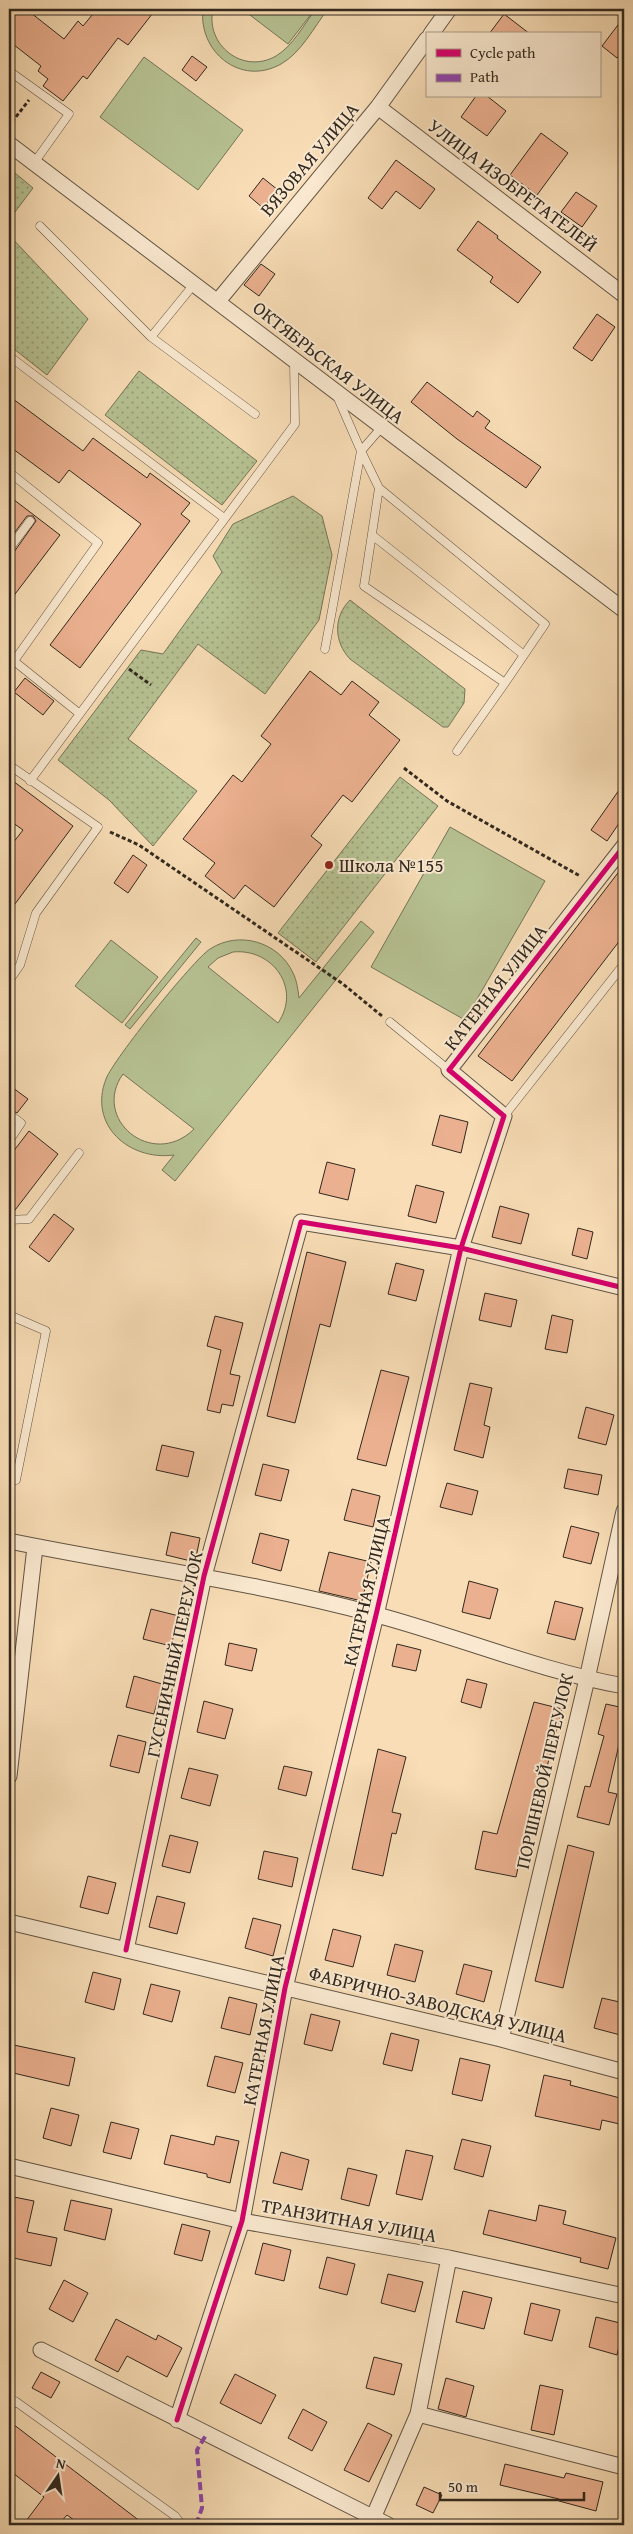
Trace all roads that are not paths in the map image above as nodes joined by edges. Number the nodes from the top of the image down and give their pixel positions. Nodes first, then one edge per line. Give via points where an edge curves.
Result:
1 (449, 9) edge
2 (432, 32) edge
3 (426, 40) edge
4 (9, 71) edge
5 (378, 107) junction
6 (9, 144) edge
7 (34, 163) junction
8 (40, 226) dead end
9 (194, 284) junction
10 (624, 295) edge
11 (218, 301) junction
12 (151, 338) junction
13 (9, 356) edge
14 (294, 361) junction
15 (336, 394) junction
16 (255, 414) dead end
17 (381, 428) junction
18 (361, 452) junction
19 (9, 472) edge
20 (379, 488) junction
21 (224, 518) junction
22 (30, 521) dead end
23 (372, 535) junction
24 (9, 549) edge
25 (624, 610) edge
26 (325, 649) dead end
27 (524, 655) junction
28 (11, 659) edge
29 (505, 683) junction
30 (80, 714) junction
31 (457, 751) dead end
32 (9, 765) edge
33 (30, 781) junction
34 (624, 846) edge
35 (624, 964) edge
36 (9, 981) edge
37 (390, 1022) road end
38 (450, 1070) junction
39 (9, 1114) edge
40 (504, 1116) junction
41 (9, 1141) edge
42 (79, 1153) dead end
43 (9, 1220) edge
44 (461, 1248) junction
45 (624, 1288) edge
46 (9, 1318) edge
47 (9, 1478) edge
48 (624, 1511) edge
49 (9, 1541) edge
50 (35, 1547) junction
51 (204, 1576) junction
52 (376, 1615) junction
53 (587, 1679) junction
54 (624, 1686) edge
55 (9, 1776) edge
56 (9, 1922) edge
57 (126, 1950) junction
58 (285, 1988) junction
59 (501, 2039) junction
60 (624, 2072) edge
61 (9, 2166) edge
62 (242, 2221) junction
63 (449, 2258) junction
64 (624, 2296) edge
65 (41, 2350) dead end
66 (9, 2409) edge
67 (418, 2414) junction
68 (177, 2420) junction
69 (624, 2466) edge
70 (373, 2518) junction
71 (182, 2525) edge
72 (388, 2525) edge

1 - 2 street
3 - 5 street, ВЯЗОВАЯ УЛИЦА
4 - 7 lane via 69,114
5 - 10 street, УЛИЦА ИЗОБРЕТАТЕЛЕЙ
5 - 11 street, ВЯЗОВАЯ УЛИЦА
6 - 7 street, ОКТЯБРЬСКАЯ УЛИЦА
7 - 9 street, ОКТЯБРЬСКАЯ УЛИЦА
8 - 12 lane
9 - 11 street, ОКТЯБРЬСКАЯ УЛИЦА
9 - 12 lane
11 - 14 street, ОКТЯБРЬСКАЯ УЛИЦА
12 - 16 lane
13 - 21 lane
14 - 15 street, ОКТЯБРЬСКАЯ УЛИЦА
14 - 21 lane via 295,424
15 - 17 street, ОКТЯБРЬСКАЯ УЛИЦА
15 - 18 lane
17 - 18 lane
17 - 25 street, ОКТЯБРЬСКАЯ УЛИЦА
18 - 20 lane
18 - 26 lane
19 - 28 lane via 98,543
20 - 23 lane
20 - 27 lane via 545,624
21 - 30 lane
22 - 24 lane
23 - 27 lane
23 - 29 lane via 364,586
27 - 29 lane
28 - 30 lane
29 - 31 lane
30 - 33 lane
32 - 33 lane
33 - 36 lane via 98,827 36,913 20,965
34 - 38 street, КАТЕРНАЯ УЛИЦА
35 - 40 lane
37 - 38 lane
38 - 40 street, КАТЕРНАЯ УЛИЦА
39 - 41 lane via 21,1123
40 - 44 street, КАТЕРНАЯ УЛИЦА
42 - 43 lane via 29,1219
44 - 45 street
44 - 51 street, ГУСЕНИЧНЫЙ ПЕРЕУЛОК via 301,1222
44 - 52 street, КАТЕРНАЯ УЛИЦА
46 - 47 lane via 46,1331 16,1480
48 - 53 street, ПОРШНЕВОЙ ПЕРЕУЛОК
49 - 50 street
50 - 51 street
50 - 55 street
51 - 52 street
51 - 57 street, ГУСЕНИЧНЫЙ ПЕРЕУЛОК
52 - 53 street
52 - 58 street, КАТЕРНАЯ УЛИЦА
53 - 54 street
53 - 59 street, ПОРШНЕВОЙ ПЕРЕУЛОК
56 - 57 street, ФАБРИЧНО-ЗАВОДСКАЯ УЛИЦА
57 - 58 street, ФАБРИЧНО-ЗАВОДСКАЯ УЛИЦА
58 - 59 street, ФАБРИЧНО-ЗАВОДСКАЯ УЛИЦА
58 - 62 street, КАТЕРНАЯ УЛИЦА
59 - 60 street, ФАБРИЧНО-ЗАВОДСКАЯ УЛИЦА
61 - 62 street, ТРАНЗИТНАЯ УЛИЦА
62 - 63 street, ТРАНЗИТНАЯ УЛИЦА
62 - 68 street, КАТЕРНАЯ УЛИЦА
63 - 64 street, ТРАНЗИТНАЯ УЛИЦА
63 - 67 street
65 - 68 street
66 - 71 lane via 15,2401 175,2516
67 - 69 street
67 - 70 street
68 - 70 street
70 - 72 street

